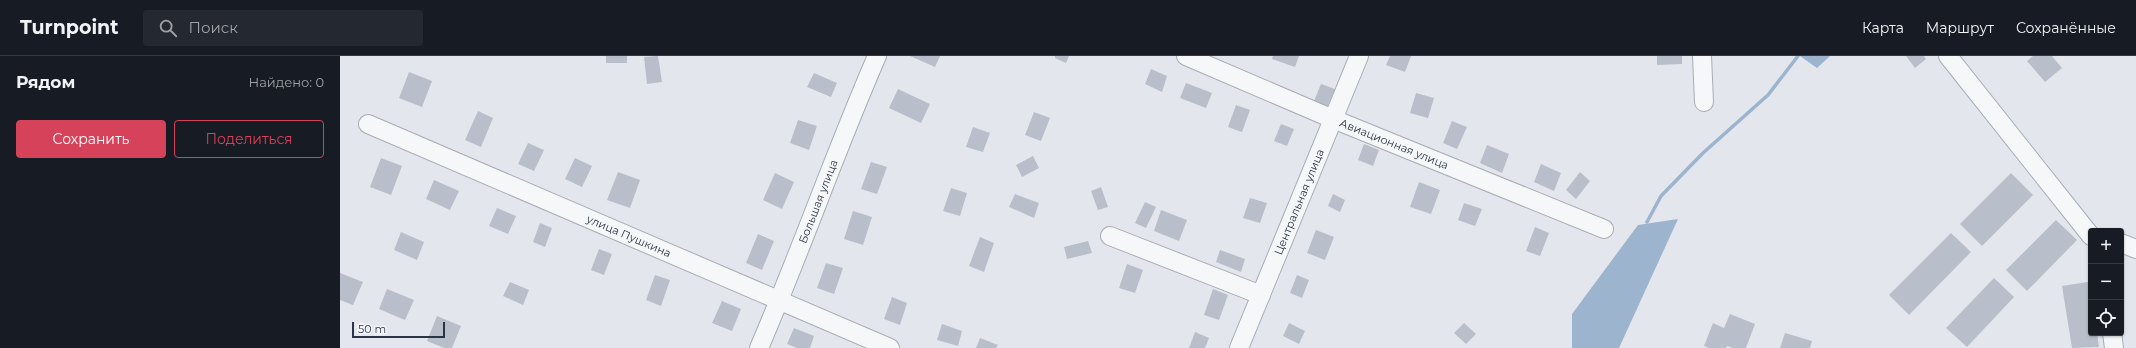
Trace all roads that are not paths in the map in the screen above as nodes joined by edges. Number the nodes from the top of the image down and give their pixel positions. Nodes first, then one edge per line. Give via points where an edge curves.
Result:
1 (878, 56) edge
2 (1186, 56) edge
3 (1359, 56) edge
4 (1702, 56) edge
5 (1948, 56) edge
6 (1704, 102) dead end
7 (1333, 119) junction
8 (368, 124) dead end
9 (1604, 229) dead end
10 (2088, 230) edge
11 (1110, 236) dead end
12 (2124, 244) edge
13 (2136, 249) edge
14 (1261, 295) junction
15 (779, 302) junction
16 (2112, 336) edge
17 (760, 348) edge
18 (890, 348) edge
19 (1238, 348) edge
20 (2114, 348) edge

1 - 15 street, Большая улица via 850,118
2 - 7 street, Авиационная улица
3 - 7 street, Центральная улица
4 - 6 street
5 - 10 street
7 - 9 street, Авиационная улица
7 - 14 street, Центральная улица
8 - 15 street, улица Пушкина
11 - 14 street
12 - 13 street
14 - 19 street, Центральная улица
15 - 17 street, Большая улица
15 - 18 street, улица Пушкина
16 - 20 street

